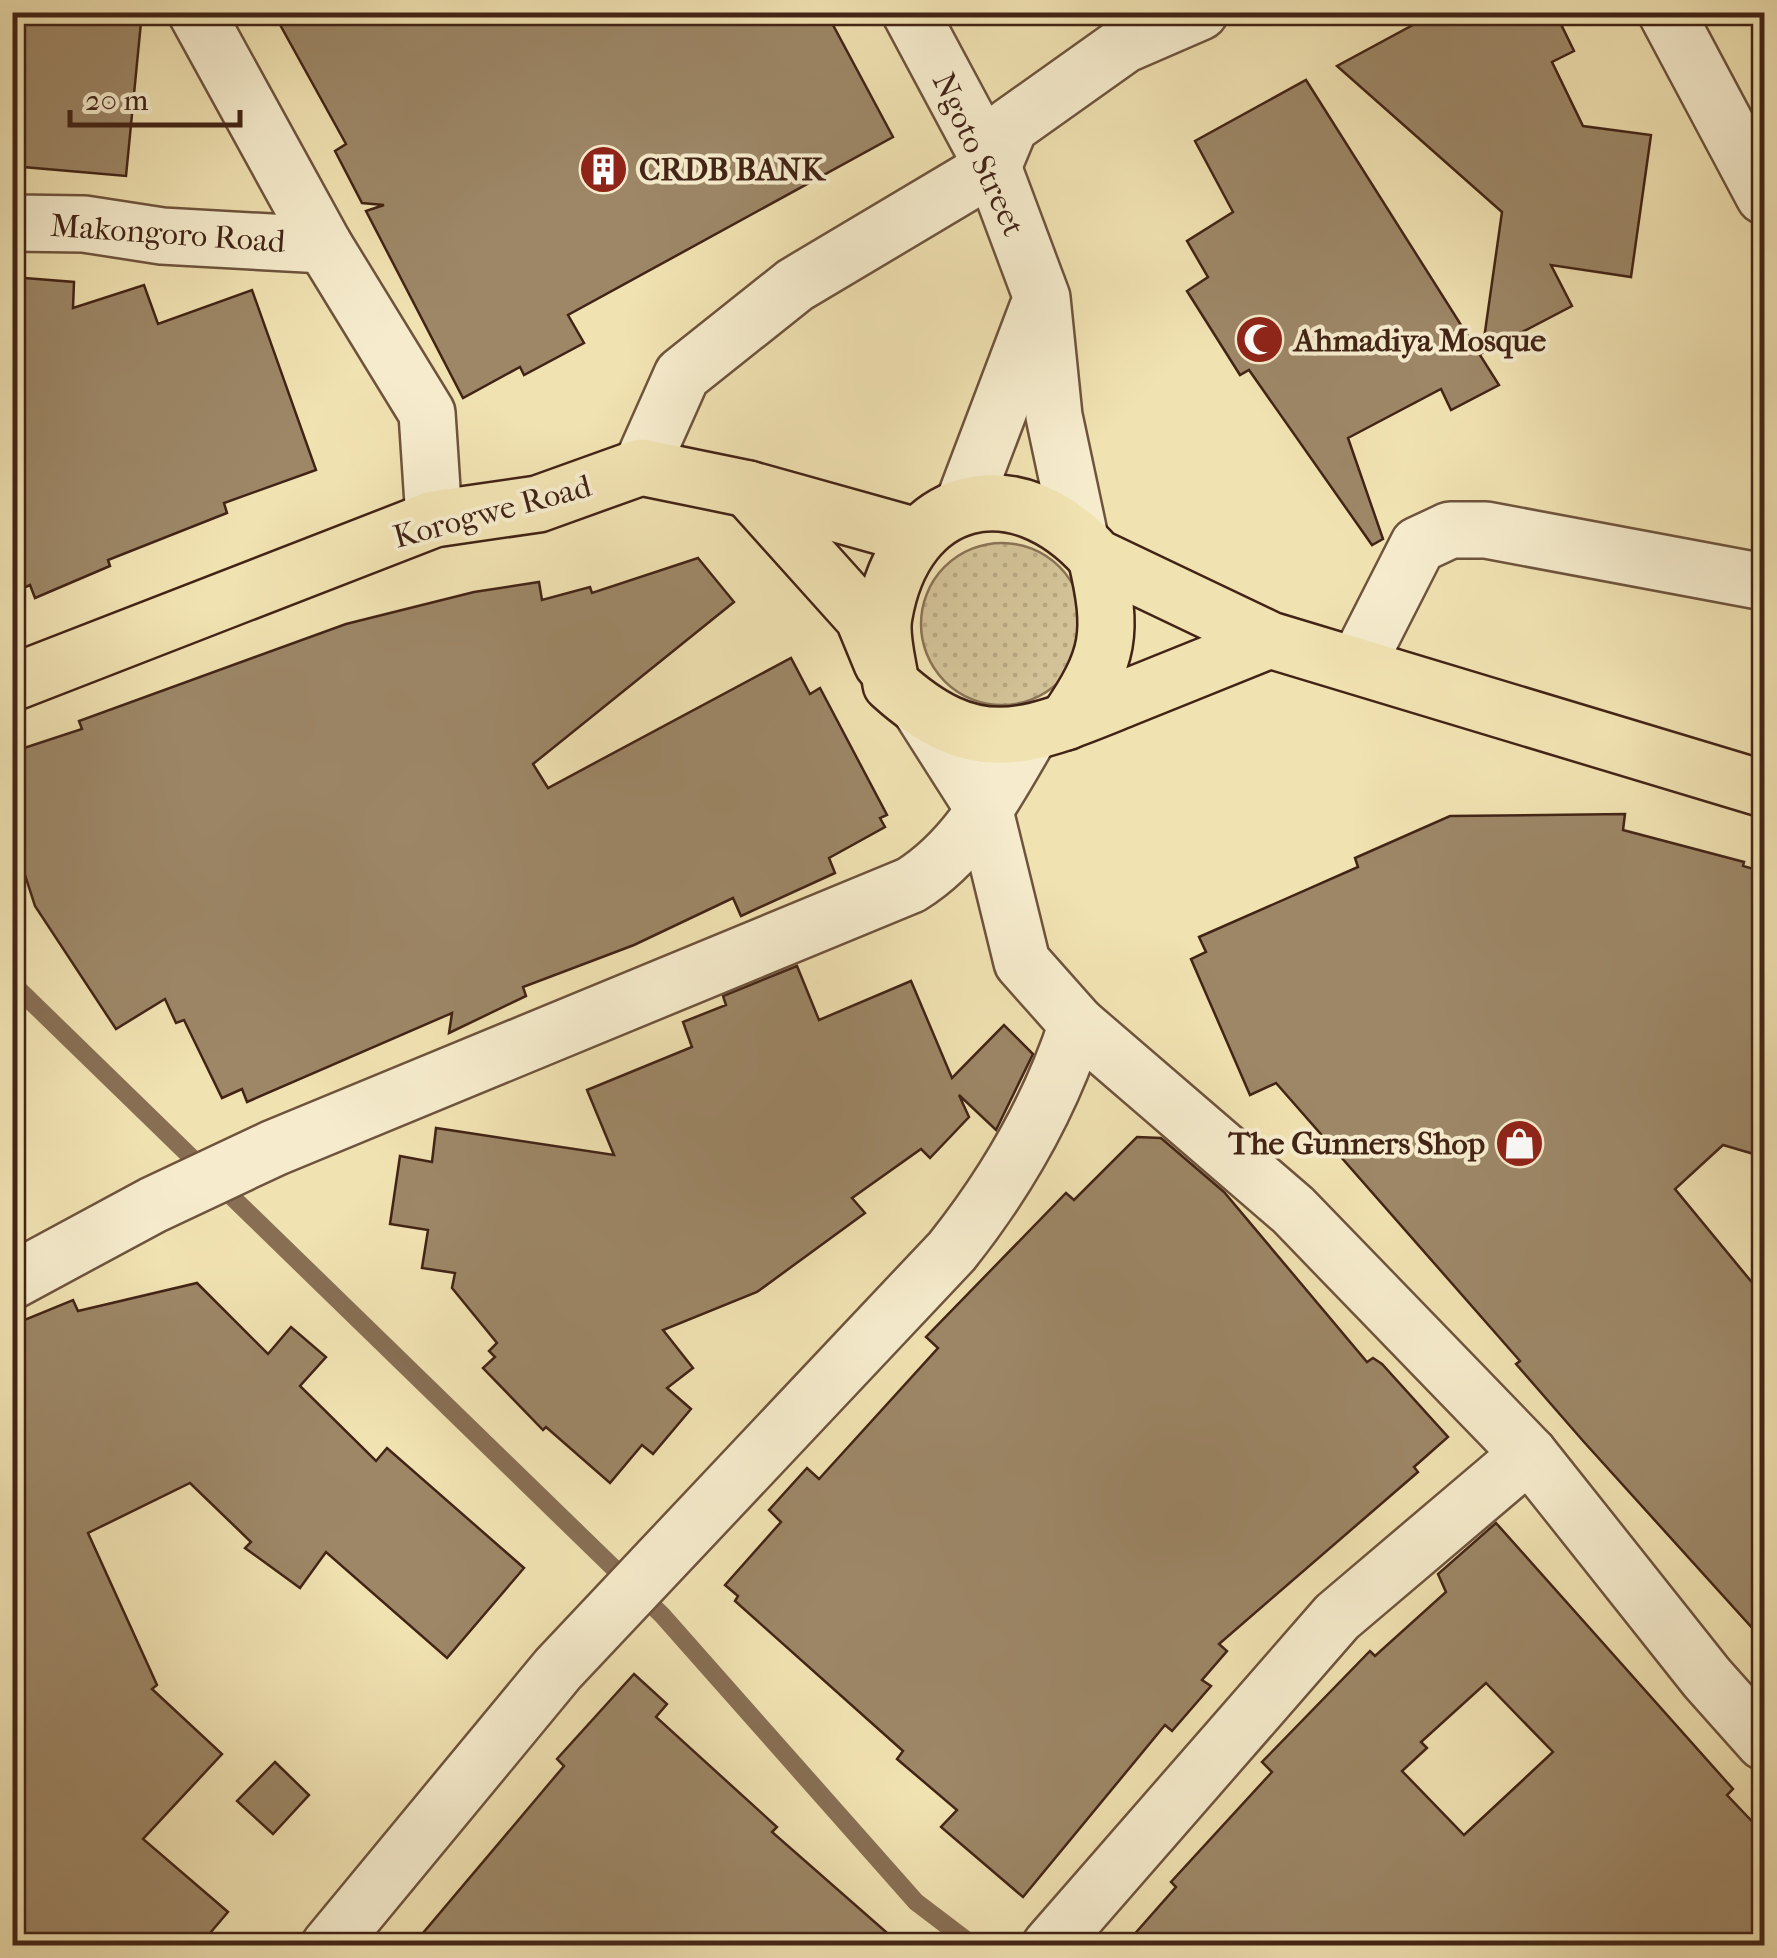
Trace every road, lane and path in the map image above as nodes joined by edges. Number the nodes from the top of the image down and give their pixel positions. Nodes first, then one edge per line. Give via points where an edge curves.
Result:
1 (196, 12) edge
2 (910, 12) edge
3 (1200, 12) edge
4 (1666, 12) edge
5 (992, 167) junction
6 (1764, 196) edge
7 (12, 223) edge
8 (324, 245) junction
9 (1042, 298) junction
10 (641, 467) junction
11 (748, 489) junction
12 (963, 505) junction
13 (434, 519) junction
14 (916, 536) junction
15 (1088, 548) junction
16 (1764, 582) edge
17 (1270, 640) junction
18 (1357, 664) junction
19 (12, 684) edge
20 (906, 698) junction
21 (1047, 729) junction
22 (1764, 790) edge
23 (984, 811) junction
24 (1078, 1024) junction
25 (12, 1281) edge
26 (1529, 1454) junction
27 (1764, 1742) edge
28 (329, 1946) edge
29 (1050, 1946) edge

1 - 8 street
2 - 5 street, Ngoto Street
3 - 5 street via 1124,45 1010,126
4 - 6 street
5 - 9 street, Ngoto Street
5 - 10 street via 795,285 682,375
7 - 8 street, Makongoro Road
8 - 13 street via 428,414
9 - 12 street
9 - 15 street, Ngoto Street via 1054,416
10 - 11 main road
10 - 13 main road, Korogwe Road via 538,504
11 - 14 main road
11 - 20 main road via 863,617
12 - 14 main road
12 - 15 main road via 1024,508
13 - 19 main road, Korogwe Road
14 - 20 main road via 894,576 883,620
15 - 17 main road
15 - 21 main road via 1108,610 1108,638 1096,678
16 - 18 street via 1486,530 1450,530 1418,545
17 - 18 main road
17 - 21 main road
18 - 22 main road
20 - 21 main road via 980,734
20 - 23 street
21 - 23 street
23 - 24 street via 1022,962
23 - 25 street via 950,855 911,884 274,1148
24 - 26 street via 1293,1210
24 - 28 street via 1059,1081 992,1201 952,1252 558,1669
26 - 27 street
26 - 29 street via 1337,1616

